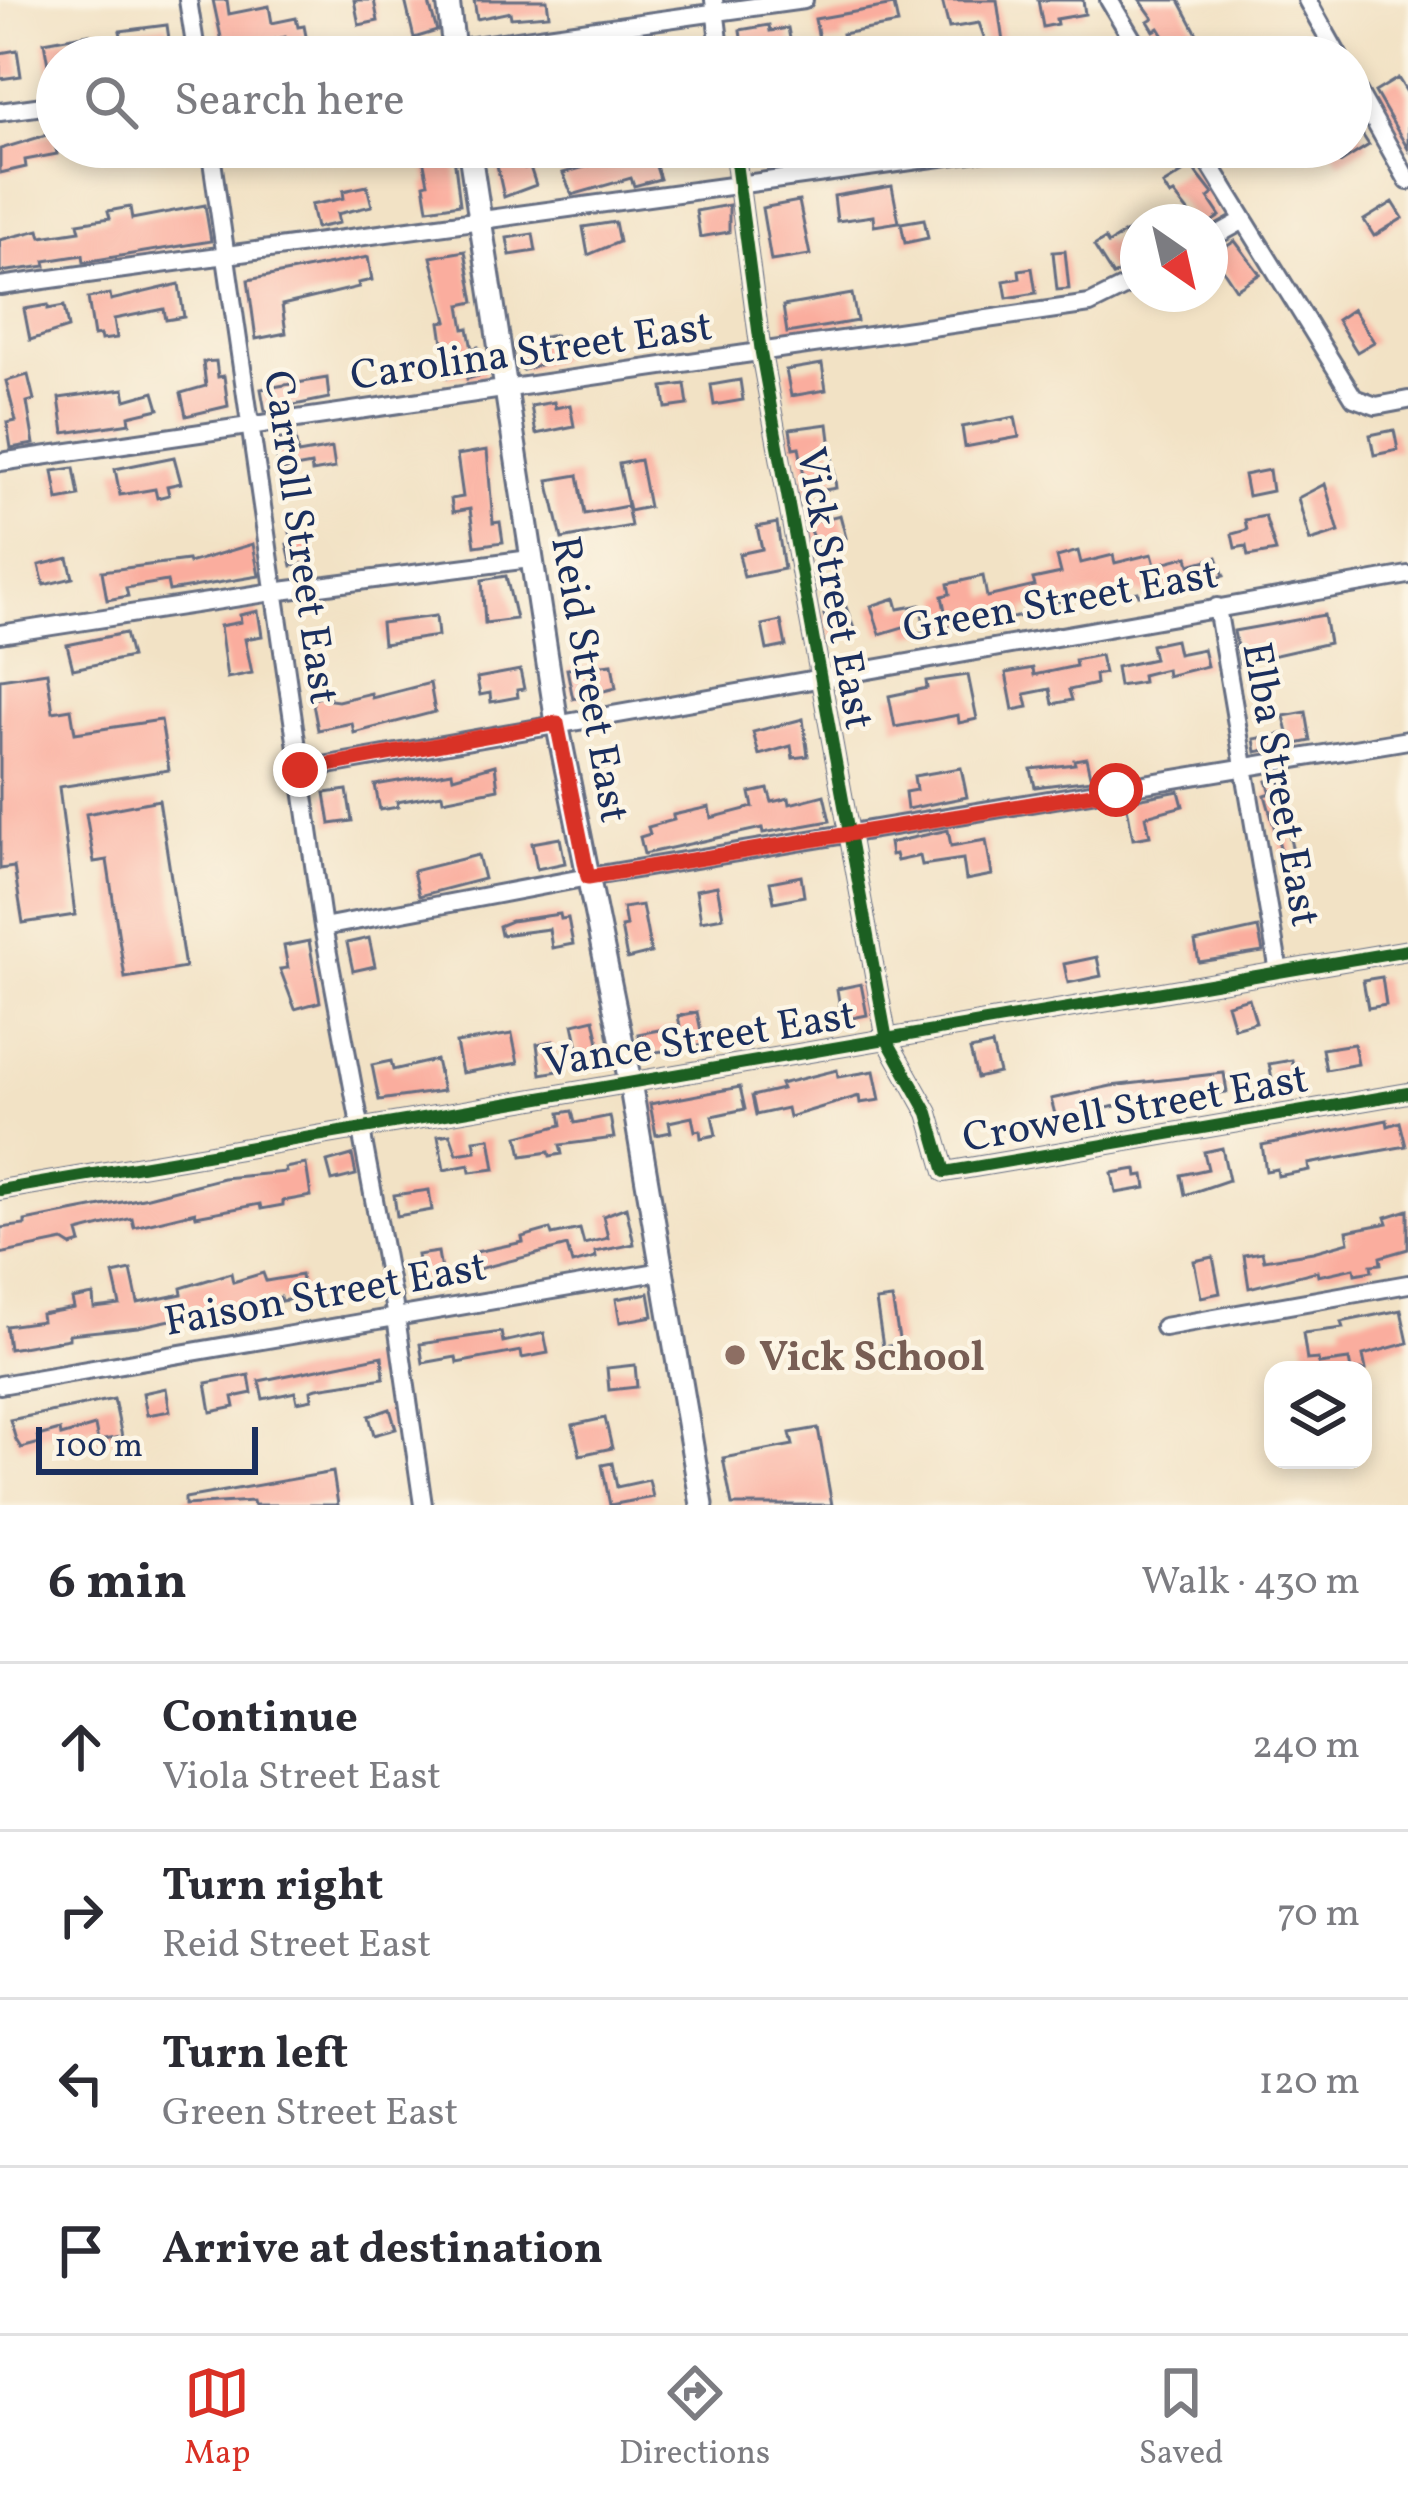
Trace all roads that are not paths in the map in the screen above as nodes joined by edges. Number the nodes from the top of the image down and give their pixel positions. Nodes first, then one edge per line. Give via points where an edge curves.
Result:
1 (188, 0) edge
2 (448, 0) edge
3 (804, 0) edge
4 (1109, 0) edge
5 (1307, 0) edge
6 (714, 6) edge
7 (193, 36) edge
8 (453, 36) edge
9 (549, 36) edge
10 (719, 36) edge
11 (1130, 36) edge
12 (1327, 36) edge
13 (36, 107) edge
14 (0, 112) edge
15 (1372, 117) edge
16 (213, 168) edge
17 (472, 168) edge
18 (737, 168) edge
19 (866, 168) edge
20 (1212, 168) edge
21 (1408, 181) edge
22 (740, 186) junction
23 (1244, 220) junction
24 (479, 222) junction
25 (1228, 229) edge
26 (226, 257) junction
27 (0, 286) edge
28 (1120, 292) edge
29 (761, 353) junction
30 (505, 391) junction
31 (1408, 400) edge
32 (252, 425) junction
33 (0, 463) edge
34 (530, 559) junction
35 (1408, 575) edge
36 (273, 592) junction
37 (1216, 607) junction
38 (0, 634) edge
39 (819, 680) junction
40 (557, 723) junction
41 (1408, 740) edge
42 (1241, 768) junction
43 (300, 770) junction
44 (848, 833) junction
45 (588, 877) junction
46 (323, 927) junction
47 (1408, 950) edge
48 (1279, 972) junction
49 (887, 1040) junction
50 (630, 1082) junction
51 (1408, 1093) edge
52 (361, 1126) junction
53 (0, 1190) edge
54 (663, 1271) junction
55 (1408, 1284) edge
56 (396, 1317) junction
57 (1164, 1327) dead end
58 (0, 1385) edge
59 (423, 1505) edge
60 (702, 1505) edge

1 - 7 street
2 - 8 street
3 - 6 street
4 - 11 street
5 - 12 street
6 - 9 street
6 - 10 street
13 - 14 street
15 - 21 street
16 - 26 street, Carroll Street East
17 - 24 street, Reid Street East
18 - 22 street, Vick Street East
19 - 22 street
20 - 23 street
22 - 24 street
22 - 29 street, Vick Street East
23 - 25 street
23 - 31 street via 1354,398 1376,406
24 - 26 street
24 - 30 street, Reid Street East
26 - 27 street
26 - 32 street, Carroll Street East
28 - 29 street, Carolina Street East via 1090,304
29 - 30 street, Carolina Street East
29 - 39 street, Vick Street East
30 - 32 street, Carolina Street East
30 - 34 street, Reid Street East
32 - 33 street, Carolina Street East
32 - 36 street, Carroll Street East
34 - 36 street
34 - 40 street, Reid Street East
35 - 37 street, Green Street East
36 - 38 street
36 - 43 street, Carroll Street East
37 - 39 street, Green Street East
37 - 42 street, Elba Street East
39 - 40 street, Green Street East
39 - 44 street, Vick Street East
40 - 43 street, Green Street East
40 - 45 street, Reid Street East
41 - 42 street
42 - 44 street
42 - 48 street, Elba Street East
43 - 46 street, Carroll Street East
44 - 45 street
44 - 49 street, Vick Street East
45 - 46 street
45 - 50 street, Reid Street East
46 - 52 street, Carroll Street East
47 - 48 street, Vance Street East
48 - 49 street, Vance Street East
49 - 50 street, Vance Street East
49 - 51 street, Crowell Street East via 928,1113 945,1172
50 - 52 street, Vance Street East
50 - 54 street, Reid Street East
52 - 53 street, Vance Street East
52 - 56 street, Carroll Street East
54 - 56 street, Faison Street East
54 - 60 street, Reid Street East
55 - 57 street
56 - 58 street, Faison Street East
56 - 59 street, Carroll Street East

